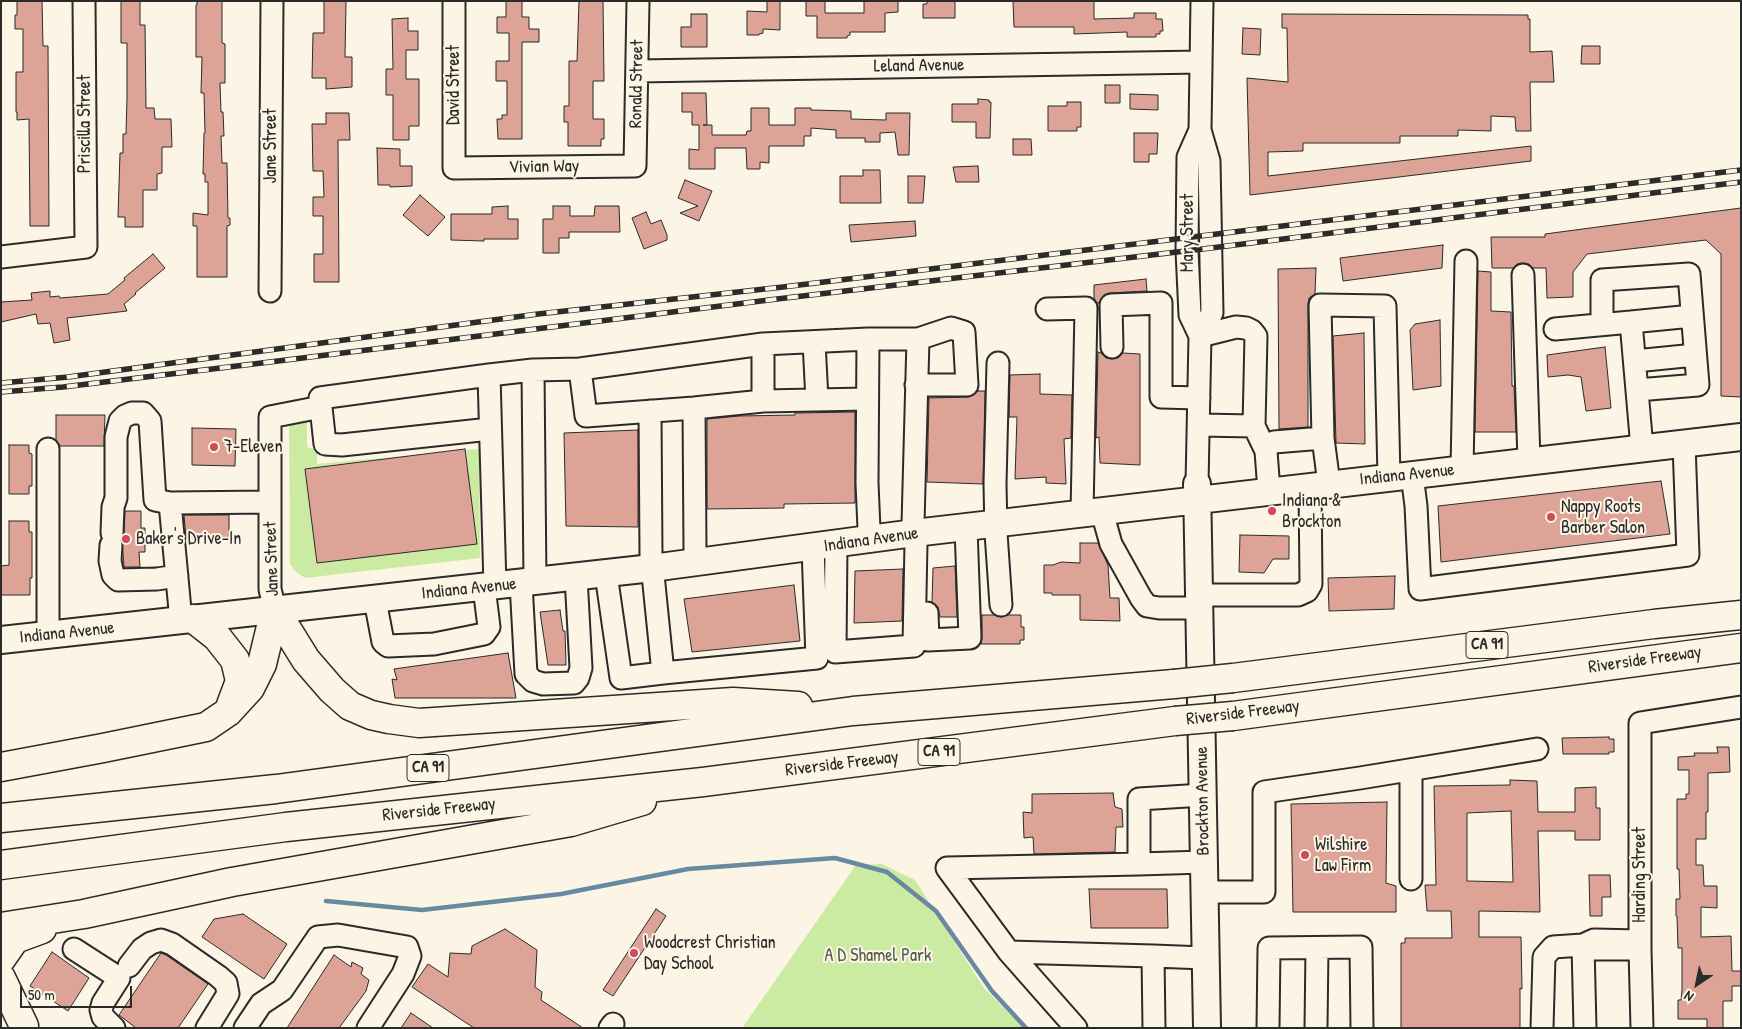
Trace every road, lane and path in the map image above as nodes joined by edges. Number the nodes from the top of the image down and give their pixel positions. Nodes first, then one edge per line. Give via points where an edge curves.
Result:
1 (84, 1) edge
2 (272, 1) edge
3 (454, 1) edge
4 (638, 1) edge
5 (1202, 1) edge
6 (1201, 62) junction
7 (638, 71) junction
8 (635, 166) joint
9 (454, 168) joint
10 (1, 257) edge
11 (1466, 261) dead end
12 (1523, 276) dead end
13 (270, 291) dead end
14 (1047, 309) dead end
15 (1692, 316) junction
16 (1631, 322) junction
17 (1602, 324) junction
18 (1555, 329) dead end
19 (1200, 336) junction
20 (868, 339) junction
21 (918, 339) junction
22 (814, 342) junction
23 (762, 344) junction
24 (1112, 347) dead end
25 (1695, 355) junction
26 (1635, 361) junction
27 (998, 363) dead end
28 (580, 369) junction
29 (533, 370) junction
30 (489, 375) junction
31 (916, 385) junction
32 (1636, 390) junction
33 (1199, 398) junction
34 (867, 399) junction
35 (817, 400) junction
36 (762, 401) junction
37 (321, 407) junction
38 (694, 408) junction
39 (650, 411) junction
40 (1199, 425) junction
41 (1254, 426) junction
42 (490, 429) junction
43 (1741, 437) edge
44 (1323, 438) junction
45 (1684, 444) junction
46 (1642, 448) junction
47 (48, 449) dead end
48 (1266, 451) junction
49 (1529, 461) junction
50 (1462, 469) junction
51 (1401, 476) junction
52 (1319, 485) junction
53 (1268, 491) junction
54 (1197, 492) junction
55 (270, 502) junction
56 (170, 503) junction
57 (1092, 513) junction
58 (996, 524) junction
59 (966, 528) junction
60 (919, 536) junction
61 (871, 539) junction
62 (828, 548) junction
63 (697, 562) junction
64 (652, 568) junction
65 (606, 574) junction
66 (177, 576) junction
67 (576, 577) junction
68 (509, 585) junction
69 (375, 600) junction
70 (1200, 602) junction
71 (1001, 605) dead end
72 (275, 610) junction
73 (1741, 615) edge
74 (188, 620) junction
75 (48, 635) junction
76 (1, 640) edge
77 (1741, 648) edge
78 (663, 673) junction
79 (1741, 707) edge
80 (853, 710) junction
81 (228, 712) junction
82 (1536, 749) dead end
83 (1, 767) edge
84 (1411, 770) junction
85 (703, 782) junction
86 (1203, 795) junction
87 (1, 818) edge
88 (1204, 862) junction
89 (1139, 864) junction
90 (1, 865) edge
91 (1411, 878) dead end
92 (1205, 892) junction
93 (84, 914) junction
94 (1, 927) edge
95 (1584, 945) junction
96 (1640, 945) junction
97 (1317, 948) junction
98 (74, 949) dead end
99 (1009, 952) junction
100 (1153, 956) junction
101 (1206, 958) junction
102 (1, 959) edge
103 (129, 966) dead end
104 (1, 978) edge
105 (1, 1011) edge
106 (25, 1027) edge
107 (113, 1027) edge
108 (206, 1028) edge
109 (245, 1028) edge
110 (368, 1028) edge
111 (1076, 1028) edge
112 (1154, 1028) edge
113 (1207, 1028) edge
114 (1268, 1028) edge
115 (1316, 1028) edge
116 (1362, 1028) edge
117 (1542, 1028) edge
118 (1585, 1028) edge
119 (1642, 1028) edge

1 - 10 street, Priscilla Street via 86,247
2 - 13 street, Jane Street
3 - 9 street, David Street
4 - 7 street, Ronald Street
5 - 6 street, Mary Street
6 - 7 street, Leland Avenue
6 - 19 street, Mary Street via 1200,130 1209,161 1212,313
7 - 8 street, Ronald Street
8 - 9 street, Vivian Way
11 - 50 street
12 - 49 street
14 - 57 street via 1086,308
15 - 16 street
15 - 17 street via 1689,274 1602,280
15 - 25 street
16 - 17 street
16 - 26 street
17 - 18 street
19 - 33 street, Mary Street
19 - 41 street via 1236,327 1246,328 1256,336
20 - 21 street
20 - 22 street
20 - 34 street
21 - 31 street
21 - 31 street via 951,328 964,332 967,385
22 - 23 street
22 - 35 street
23 - 28 street
23 - 36 street
24 - 33 street via 1110,305 1161,303 1161,397
25 - 26 street
25 - 32 street via 1698,385
26 - 32 street
27 - 58 street
28 - 29 street
28 - 39 street via 586,416
29 - 30 street
29 - 68 street
30 - 37 street via 320,398
30 - 42 street
31 - 60 street via 913,524
32 - 46 street
33 - 40 street, Mary Street
34 - 35 street
34 - 61 street
35 - 36 street
36 - 38 street
37 - 42 street via 325,444 342,445
37 - 55 street, Jane Street via 270,418
38 - 39 street
38 - 63 street
39 - 64 street
40 - 41 street
40 - 54 street, Mary Street
41 - 48 street
42 - 68 street
43 - 45 main road, Indiana Avenue
44 - 48 street via 1274,442
44 - 51 street via 1320,305 1385,306
44 - 52 street
45 - 46 main road, Indiana Avenue
45 - 51 street via 1688,555 1420,589 1416,506
46 - 49 main road, Indiana Avenue
47 - 75 street
48 - 53 street
49 - 50 main road, Indiana Avenue
50 - 51 main road, Indiana Avenue
51 - 52 main road, Indiana Avenue
52 - 53 main road, Indiana Avenue
52 - 70 street via 1311,584 1307,591 1298,595
53 - 54 main road, Indiana Avenue
54 - 57 main road, Indiana Avenue
54 - 70 main road, Brockton Avenue
55 - 56 street
55 - 72 street, Jane Street via 270,589
56 - 66 street
56 - 66 street via 155,500 150,421 143,413 132,412 117,428 116,498 110,560 113,575 118,580
57 - 58 main road, Indiana Avenue
57 - 70 street via 1147,606 1158,608
58 - 59 main road, Indiana Avenue
58 - 71 street
59 - 60 main road, Indiana Avenue
59 - 60 street via 970,638 928,640
60 - 61 main road, Indiana Avenue
60 - 62 street via 914,646 835,652
61 - 62 main road, Indiana Avenue
62 - 63 main road, Indiana Avenue
62 - 78 street via 816,658
63 - 64 main road, Indiana Avenue
64 - 65 main road, Indiana Avenue
64 - 78 street
65 - 67 main road, Indiana Avenue
65 - 78 street via 620,678
66 - 74 street
67 - 68 main road, Indiana Avenue
67 - 68 street via 581,668 574,683 543,684 526,674
68 - 69 main road, Indiana Avenue
68 - 69 street via 484,634 434,644 388,646 383,642
69 - 72 main road, Indiana Avenue
70 - 86 main road, Brockton Avenue
72 - 74 main road, Indiana Avenue
72 - 80 highway via 306,660 332,690 350,706 389,719 420,722 733,702
72 - 81 highway via 262,664 250,688
73 - 80 highway, Riverside Freeway / CA 91, bridge via 1233,678
74 - 75 main road, Indiana Avenue
74 - 81 highway via 217,637 236,660 240,681
75 - 76 main road, Indiana Avenue
77 - 85 highway, Riverside Freeway / CA 91, bridge
79 - 96 street, Harding Street via 1640,723
80 - 87 highway, Riverside Freeway / CA 91 via 276,789
81 - 83 highway via 206,727
82 - 84 street
84 - 91 street
84 - 92 street via 1264,792 1264,892
85 - 90 highway, Riverside Freeway / CA 91 via 286,827
85 - 93 highway via 571,822 232,882
86 - 88 main road, Brockton Avenue
86 - 89 street via 1138,799
88 - 89 street
88 - 92 main road, Brockton Avenue
89 - 99 street via 947,868
92 - 101 main road, Brockton Avenue
93 - 94 highway
93 - 102 highway via 15,939
95 - 96 street via 1594,940
95 - 117 street via 1553,947 1544,957
95 - 118 street
96 - 119 street, Harding Street
97 - 114 street via 1269,948
97 - 115 street
97 - 116 street via 1361,947
98 - 107 street via 119,978 101,1010
99 - 100 street
99 - 111 street
100 - 101 street
100 - 112 street
101 - 113 main road, Brockton Avenue
103 - 108 street via 142,949 161,940 218,976 226,983 228,994
104 - 106 highway
105 - 106 main road
109 - 110 street via 260,1004 282,990 318,937 338,935 407,947 410,956 403,974

